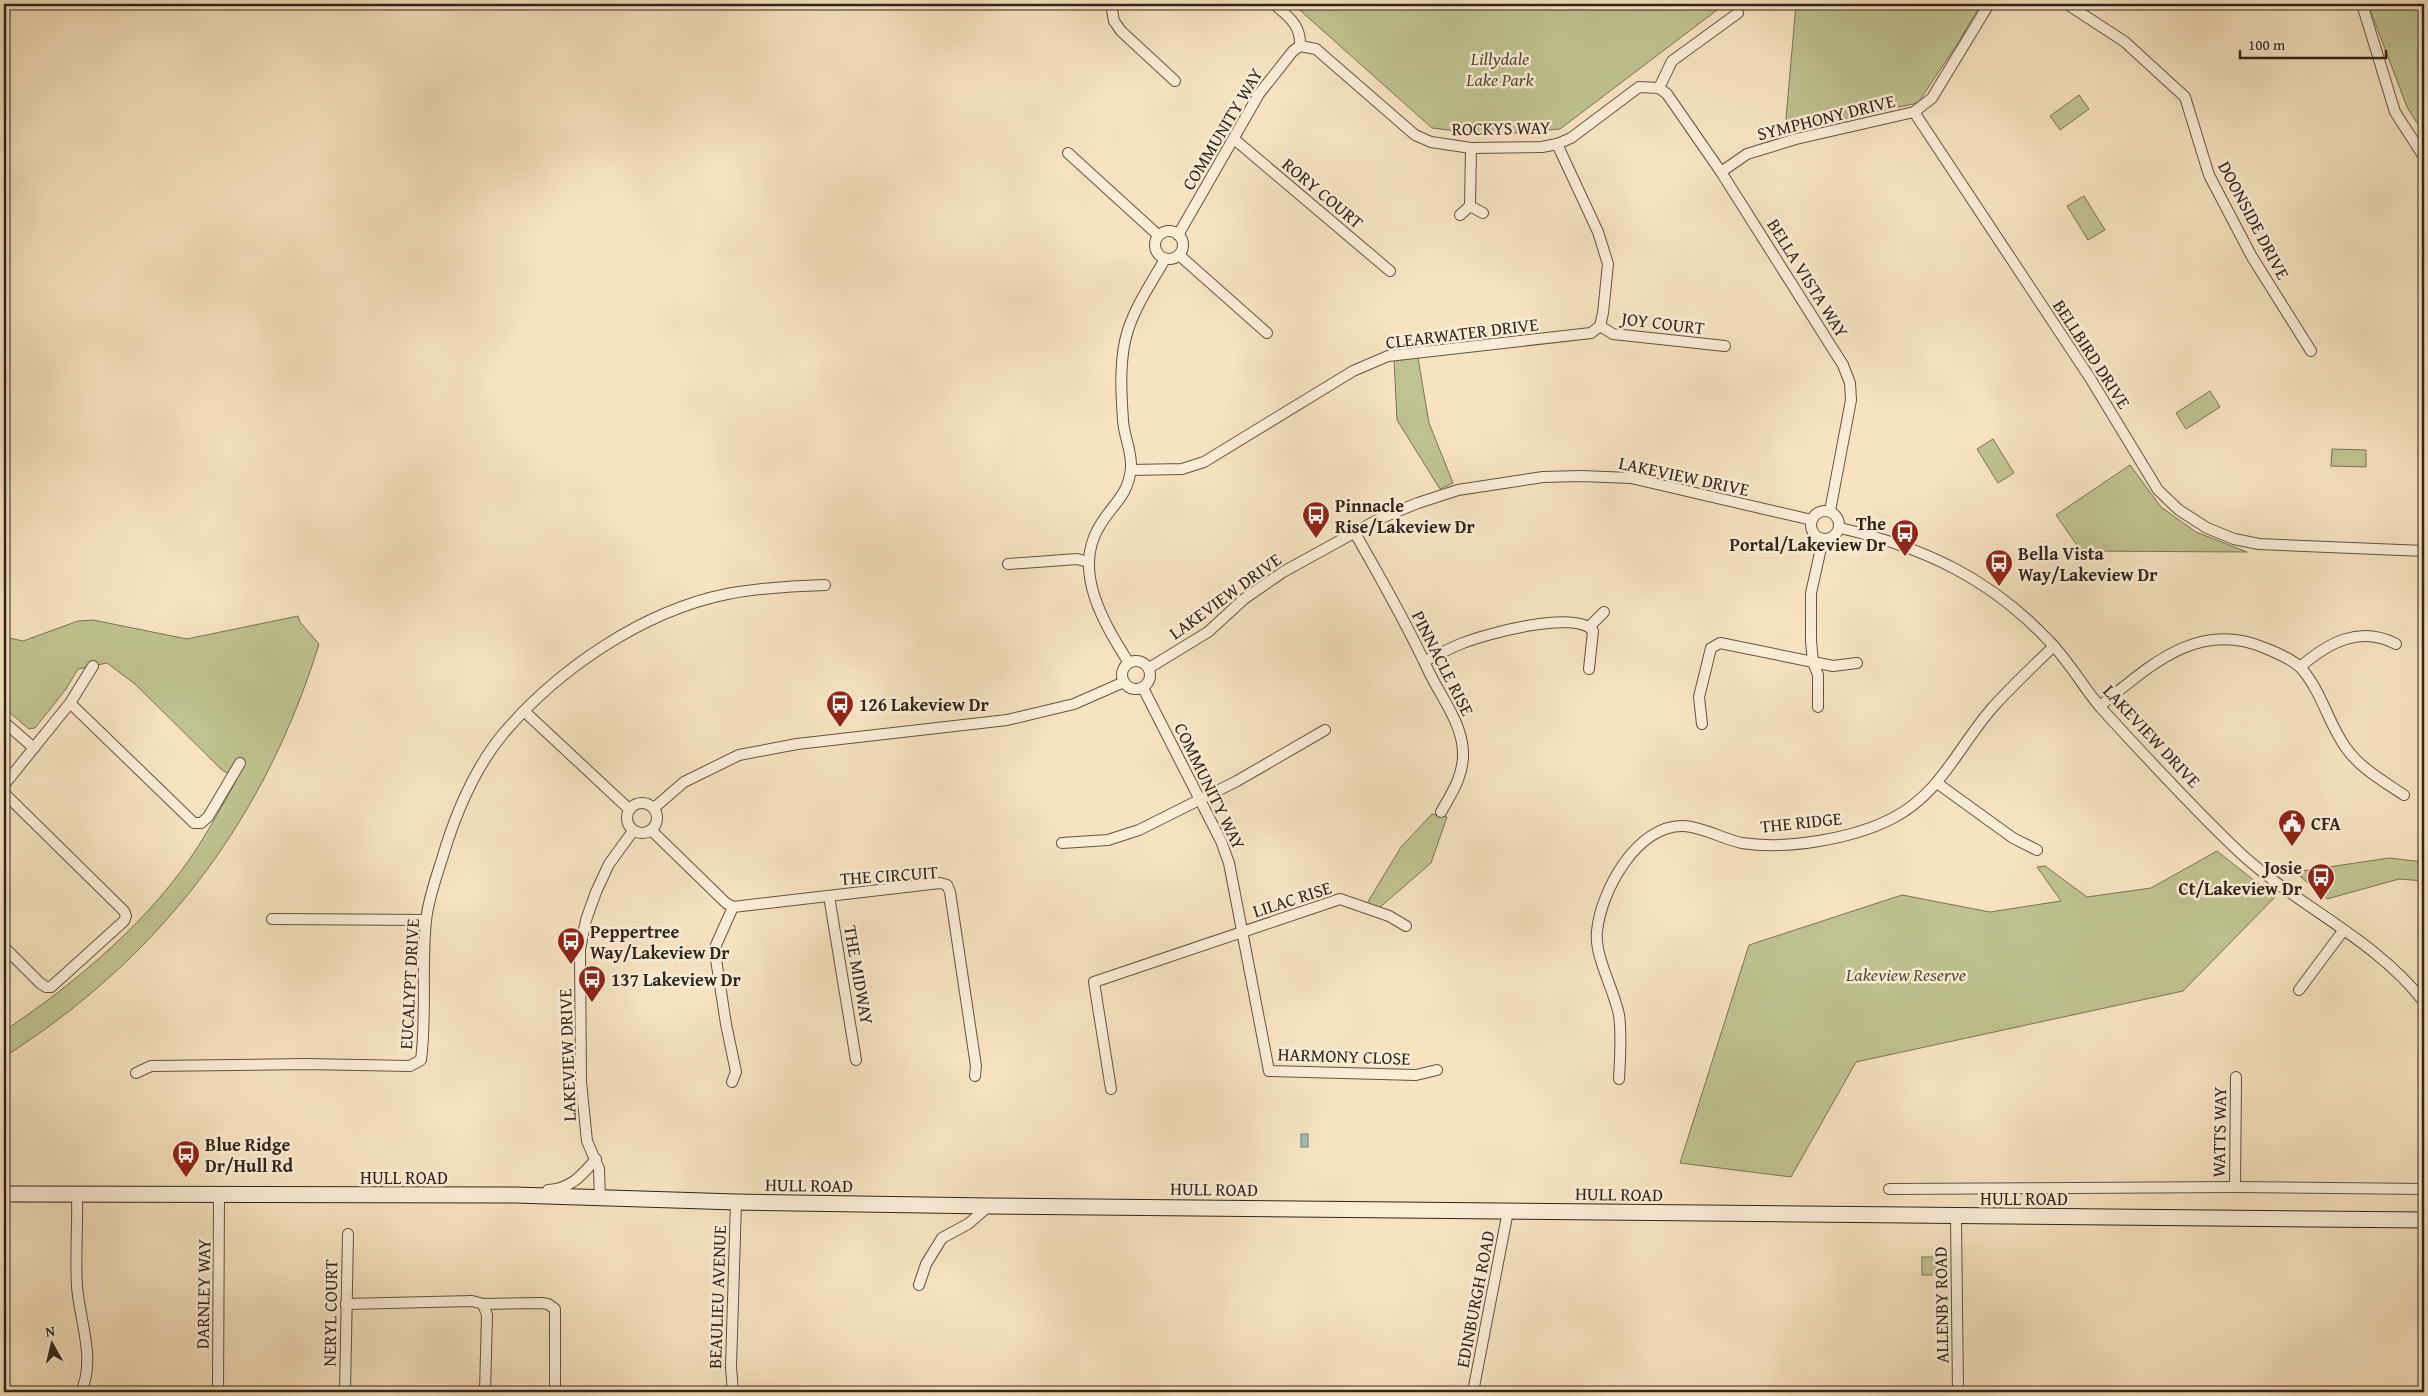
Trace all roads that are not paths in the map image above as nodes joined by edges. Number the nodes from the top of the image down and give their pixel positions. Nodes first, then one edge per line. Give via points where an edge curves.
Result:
1 (1111, 4) edge
2 (1274, 4) edge
3 (1989, 4) edge
4 (2067, 4) edge
5 (2362, 4) edge
6 (1738, 13) dead end
7 (1300, 46) junction
8 (1175, 81) dead end
9 (1659, 88) junction
10 (1914, 112) junction
11 (1234, 139) junction
12 (1557, 144) junction
13 (1470, 148) junction
14 (1068, 153) dead end
15 (2424, 157) edge
16 (1721, 172) junction
17 (1470, 206) junction
18 (1483, 213) dead end
19 (1460, 215) dead end
20 (1158, 235) junction
21 (1178, 235) junction
22 (1179, 255) junction
23 (1165, 260) junction
24 (1390, 271) dead end
25 (1600, 326) junction
26 (1267, 333) dead end
27 (1725, 346) dead end
28 (2311, 351) dead end
29 (1131, 470) junction
30 (1830, 511) junction
31 (1812, 520) junction
32 (1840, 528) junction
33 (1355, 533) junction
34 (1823, 539) junction
35 (2424, 551) edge
36 (1088, 562) junction
37 (1008, 564) dead end
38 (824, 585) dead end
39 (1604, 612) dead end
40 (1590, 626) junction
41 (2396, 644) dead end
42 (2054, 646) junction
43 (1425, 661) junction
44 (1813, 662) junction
45 (1129, 663) junction
46 (1857, 663) dead end
47 (93, 666) dead end
48 (2300, 667) junction
49 (1149, 668) junction
50 (1589, 669) dead end
51 (1124, 682) junction
52 (1143, 688) junction
53 (70, 704) junction
54 (2100, 706) junction
55 (1818, 707) dead end
56 (525, 712) junction
57 (4, 722) edge
58 (1702, 724) dead end
59 (1325, 730) dead end
60 (34, 748) junction
61 (240, 763) dead end
62 (1938, 782) junction
63 (4, 786) edge
64 (4, 793) edge
65 (2404, 795) dead end
66 (1200, 800) junction
67 (654, 808) junction
68 (629, 809) junction
69 (1441, 812) dead end
70 (651, 830) junction
71 (633, 831) junction
72 (1062, 843) dead end
73 (2037, 850) dead end
74 (829, 896) junction
75 (733, 907) junction
76 (272, 919) dead end
77 (426, 920) junction
78 (1406, 926) dead end
79 (2343, 931) junction
80 (1242, 932) junction
81 (4, 947) edge
82 (2299, 990) dead end
83 (2424, 1002) edge
84 (856, 1060) dead end
85 (1437, 1070) dead end
86 (136, 1073) dead end
87 (975, 1076) dead end
88 (2236, 1077) dead end
89 (1619, 1079) dead end
90 (732, 1082) dead end
91 (1111, 1089) dead end
92 (596, 1159) junction
93 (2235, 1187) junction
94 (1889, 1189) dead end
95 (2424, 1189) edge
96 (4, 1194) edge
97 (78, 1195) junction
98 (219, 1195) junction
99 (515, 1195) junction
100 (600, 1199) junction
101 (736, 1202) junction
102 (989, 1206) junction
103 (1508, 1211) junction
104 (1956, 1216) junction
105 (2424, 1220) edge
106 (348, 1234) dead end
107 (919, 1285) dead end
108 (346, 1304) junction
109 (483, 1304) junction
110 (81, 1392) edge
111 (218, 1392) edge
112 (345, 1392) edge
113 (485, 1392) edge
114 (555, 1392) edge
115 (733, 1392) edge
116 (1473, 1392) edge
117 (1958, 1392) edge

1 - 8 street via 1114,22 1121,31
2 - 7 street via 1301,33
3 - 10 street via 1932,98
4 - 28 street, DOONSIDE DRIVE via 2125,42 2185,97 2209,175 2252,257
5 - 15 street via 2395,112
6 - 9 street via 1672,61
7 - 11 street, COMMUNITY WAY via 1269,79
7 - 13 street, ROCKYS WAY via 1316,49 1415,135 1432,142
9 - 12 street, ROCKYS WAY via 1639,87
9 - 16 street, BELLA VISTA WAY via 1667,94
10 - 16 street, SYMPHONY DRIVE via 1796,139 1747,154
10 - 35 street, BELLBIRD DRIVE via 2090,378 2158,490 2180,510 2207,528 2234,539 2259,544
11 - 21 street, COMMUNITY WAY
11 - 24 street, RORY COURT
12 - 13 street, ROCKYS WAY
12 - 25 street via 1598,232 1608,264
13 - 17 street
14 - 20 street
16 - 30 street, BELLA VISTA WAY via 1834,348 1850,383 1851,400
17 - 18 street
17 - 19 street
20 - 21 street via 1164,231
20 - 23 street via 1154,244 1157,254
21 - 22 street via 1183,248
22 - 23 street
22 - 26 street
23 - 29 street via 1133,316 1124,348 1123,421 1130,447
25 - 27 street, JOY COURT via 1613,334
25 - 29 street, CLEARWATER DRIVE via 1591,333 1572,336 1388,356 1354,371 1204,462 1182,469
29 - 36 street via 1125,492 1094,537
30 - 31 street via 1819,512
30 - 32 street via 1838,518
31 - 33 street, LAKEVIEW DRIVE via 1631,478 1571,476 1500,482 1458,490 1382,518
31 - 34 street via 1812,532
32 - 34 street via 1835,536
32 - 42 street, LAKEVIEW DRIVE via 1903,545 1944,561 1978,580 2031,622
33 - 43 street, PINNACLE RISE
33 - 49 street, LAKEVIEW DRIVE via 1263,586 1208,632
34 - 44 street via 1811,593
36 - 37 street via 1077,558
36 - 45 street via 1090,581 1106,626
38 - 56 street, EUCALYPT DRIVE via 726,595 669,614 627,632 578,662
39 - 40 street
40 - 43 street via 1570,623 1520,627 1463,643
40 - 50 street via 1593,630
41 - 48 street via 2381,637 2352,637 2318,652
42 - 54 street, LAKEVIEW DRIVE
42 - 62 street, THE RIDGE via 1992,708
43 - 69 street, PINNACLE RISE via 1452,715 1463,751 1459,780
44 - 46 street via 1833,666
44 - 55 street via 1818,675
44 - 58 street via 1720,643 1711,648 1699,697
45 - 49 street via 1139,661
45 - 51 street via 1123,672
47 - 53 street
48 - 54 street via 2254,644 2228,639 2205,641 2181,647 2157,660
48 - 65 street via 2314,686 2344,746 2356,761
49 - 52 street via 1150,681
51 - 52 street via 1133,689
51 - 67 street via 1074,704 1007,720 797,744 739,755 684,782
52 - 66 street, COMMUNITY WAY
53 - 60 street
53 - 61 street via 194,823 208,818
54 - 79 street, LAKEVIEW DRIVE via 2235,848
56 - 68 street
56 - 77 street, EUCALYPT DRIVE via 503,735 465,796 449,833
57 - 60 street
59 - 66 street
60 - 63 street
62 - 73 street via 2012,838
62 - 89 street, THE RIDGE via 1921,800 1892,819 1831,839 1773,845 1741,843 1682,826 1644,839 1630,854 1613,884 1602,908 1597,933 1601,958 1619,1015
64 - 81 street via 126,916 51,987 43,986
66 - 72 street via 1140,830 1108,840
66 - 80 street, COMMUNITY WAY via 1229,863
67 - 68 street via 641,802
67 - 70 street via 658,818
68 - 71 street via 626,818
70 - 71 street
70 - 75 street
71 - 92 street, LAKEVIEW DRIVE via 609,864 596,892 580,949 581,1082 587,1142
74 - 75 street, THE CIRCUIT
74 - 84 street, THE MIDWAY
74 - 87 street, THE CIRCUIT via 940,883 947,885
75 - 90 street via 716,945 736,1072
76 - 77 street
77 - 86 street, EUCALYPT DRIVE via 421,1060 410,1066 151,1066
78 - 80 street, LILAC RISE via 1389,916 1340,899
79 - 82 street
79 - 83 street, LAKEVIEW DRIVE via 2396,973
80 - 85 street, HARMONY CLOSE via 1269,1071 1416,1075
80 - 91 street, LILAC RISE via 1094,982
88 - 93 street, WATTS WAY
92 - 99 street via 580,1177 564,1188 530,1190
92 - 100 street, LAKEVIEW DRIVE
93 - 94 street, HULL ROAD
93 - 95 street, HULL ROAD
96 - 97 main road, HULL ROAD
97 - 98 main road, HULL ROAD
97 - 110 street via 77,1285 88,1347 86,1380
98 - 99 main road, HULL ROAD
98 - 111 street, DARNLEY WAY
99 - 100 main road, HULL ROAD
100 - 101 main road, HULL ROAD
101 - 102 main road, HULL ROAD
101 - 115 street, BEAULIEU AVENUE via 730,1366
102 - 103 main road, HULL ROAD
102 - 107 street via 968,1224 942,1238 926,1264
103 - 104 main road, HULL ROAD
103 - 116 street, EDINBURGH ROAD
104 - 105 main road, HULL ROAD
104 - 117 street, ALLENBY ROAD
106 - 108 street, NERYL COURT
108 - 109 street via 472,1301
108 - 112 street, NERYL COURT
109 - 113 street via 487,1315
109 - 114 street via 542,1303 555,1309

